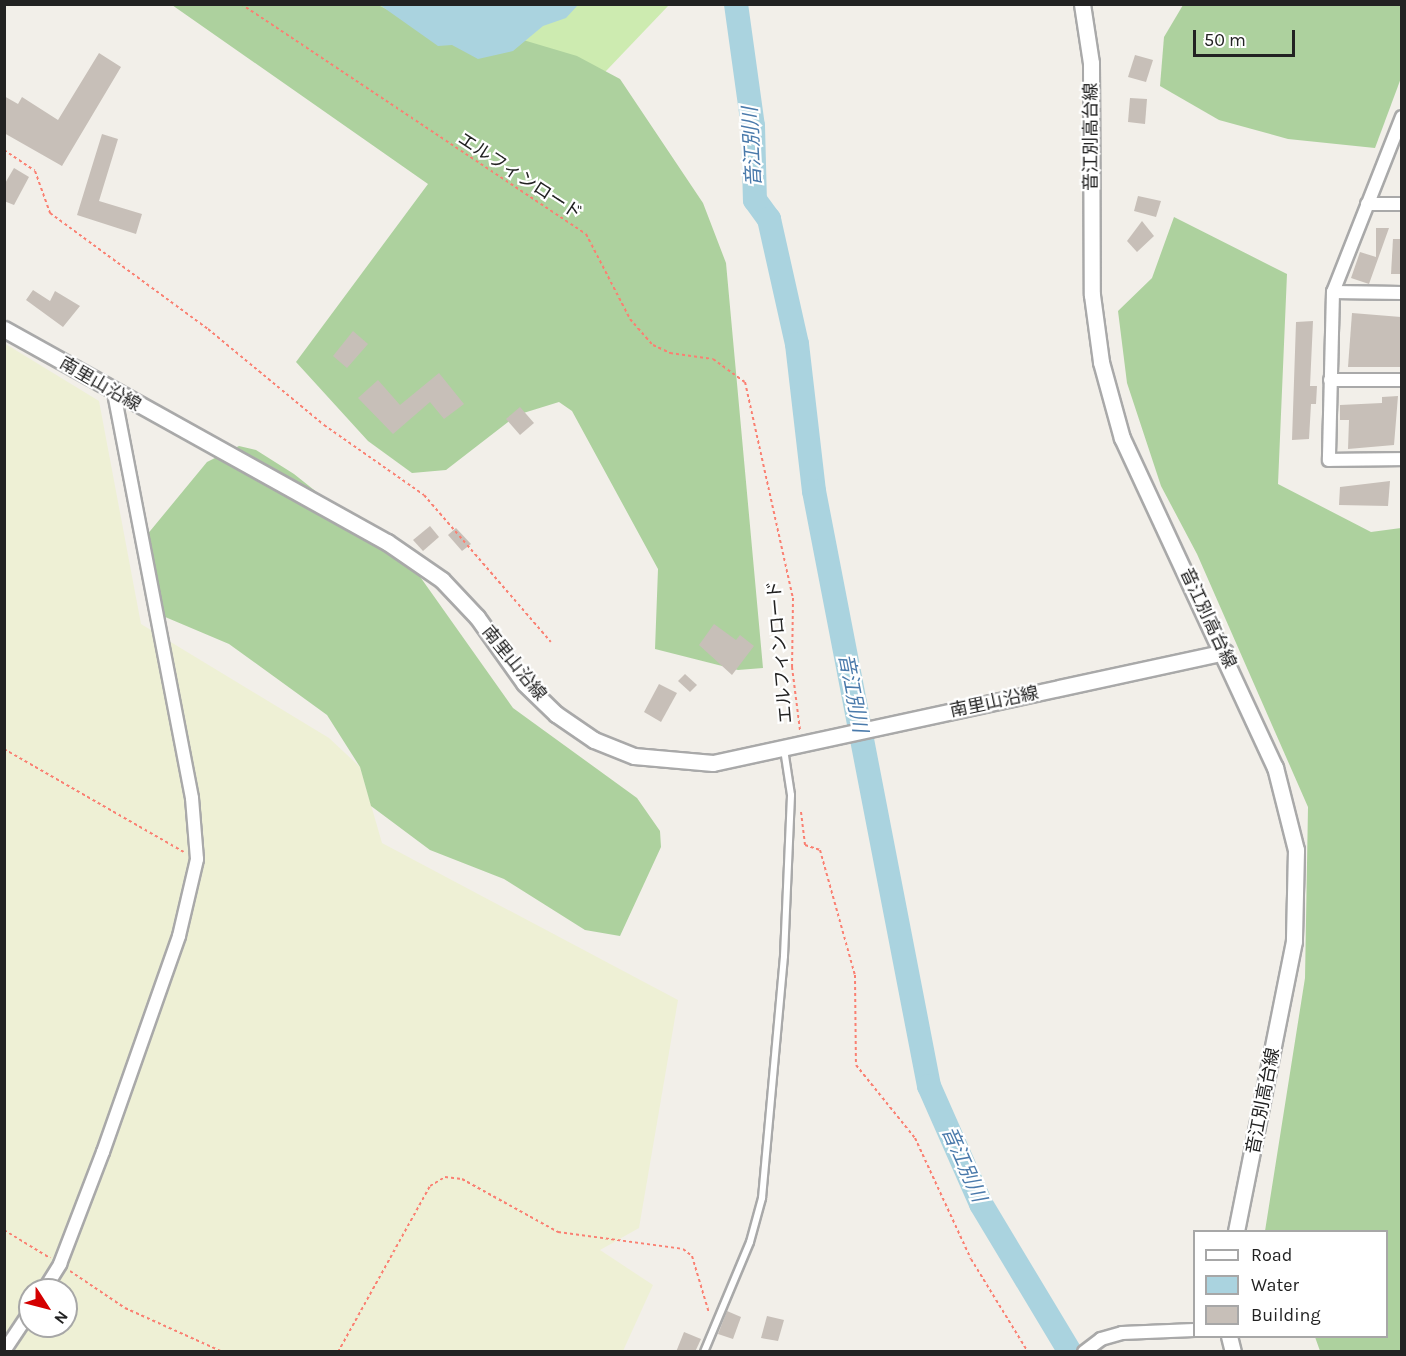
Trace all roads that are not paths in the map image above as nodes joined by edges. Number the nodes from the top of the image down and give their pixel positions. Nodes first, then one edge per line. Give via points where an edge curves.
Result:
1 (1082, 4) edge
2 (1401, 120) edge
3 (1367, 204) junction
4 (1401, 204) edge
5 (1334, 292) junction
6 (1401, 293) edge
7 (4, 329) edge
8 (1330, 380) junction
9 (1401, 380) edge
10 (114, 393) junction
11 (1401, 459) edge
12 (1225, 652) junction
13 (784, 749) junction
14 (1236, 1230) edge
15 (51, 1278) edge
16 (18, 1330) edge
17 (1193, 1330) edge
18 (4, 1351) edge
19 (704, 1352) edge
20 (1084, 1352) edge

1 - 12 street, 音江別高台線 via 1091,63 1092,295 1101,362 1122,438
2 - 3 street
3 - 4 street
3 - 5 street
5 - 6 street
5 - 8 street
7 - 10 street, 南里山沿線
8 - 9 street
8 - 11 street via 1329,460
10 - 13 street, 南里山沿線 via 387,542 442,580 477,616 524,683 556,714 594,740 634,756 673,762 713,763
10 - 15 street via 192,798 197,859 179,936 60,1264
12 - 13 street, 南里山沿線
12 - 14 street, 音江別高台線 via 1283,790 1296,850 1298,887 1294,940
13 - 19 lane via 791,795 785,945 762,1198 750,1242
16 - 18 street
17 - 20 street via 1122,1333 1101,1339

